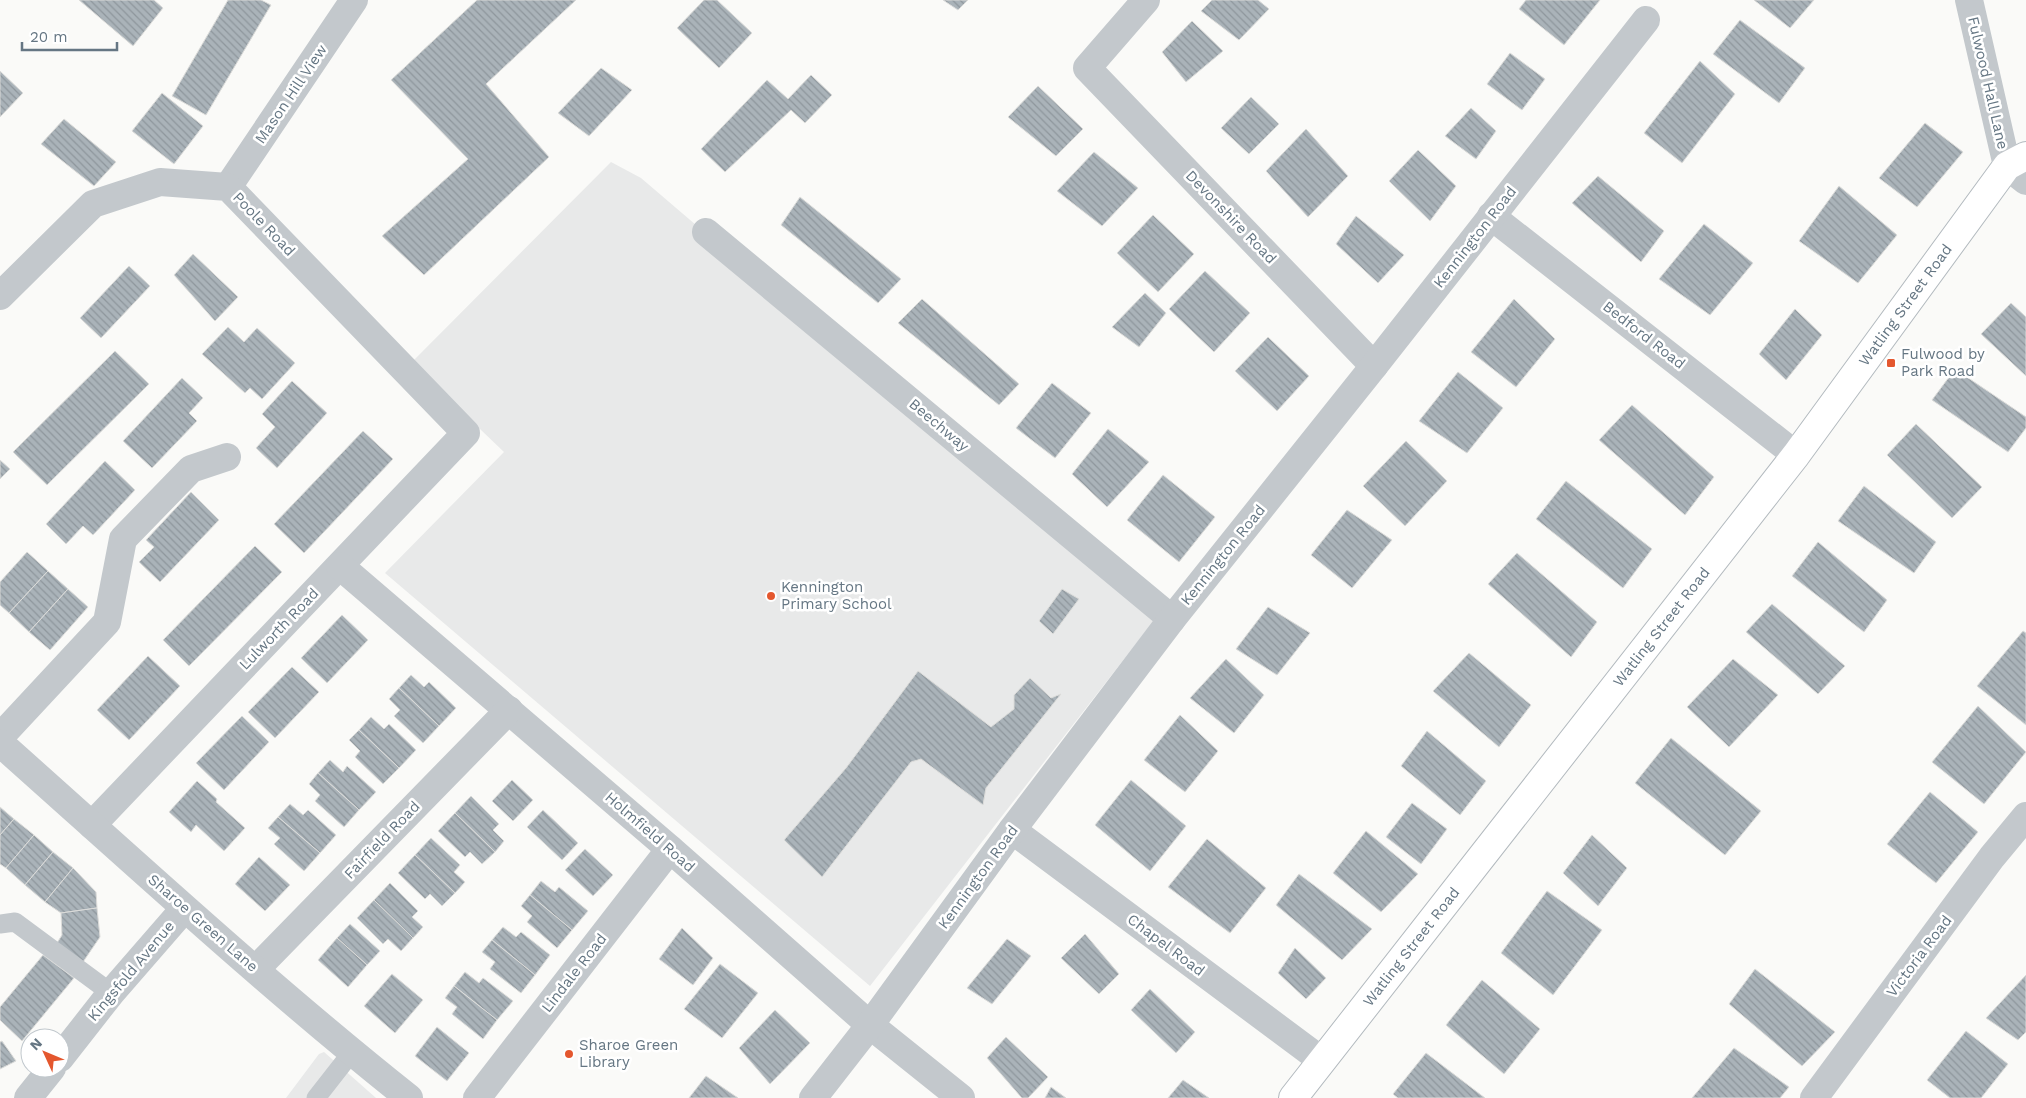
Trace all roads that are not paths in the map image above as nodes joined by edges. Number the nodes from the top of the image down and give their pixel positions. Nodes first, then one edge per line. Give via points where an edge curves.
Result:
1 (354, 0) edge
2 (1146, 0) edge
3 (1969, 0) edge
4 (1646, 20) dead end
5 (2020, 168) edge
6 (228, 187) junction
7 (1491, 216) junction
8 (706, 232) dead end
9 (0, 296) edge
10 (1374, 366) junction
11 (466, 433) joint
12 (1796, 455) junction
13 (227, 457) dead end
14 (340, 566) junction
15 (1172, 619) junction
16 (509, 710) junction
17 (0, 737) edge
18 (0, 744) edge
19 (2026, 816) edge
20 (92, 825) junction
21 (1012, 830) junction
22 (670, 849) junction
23 (184, 909) junction
24 (0, 924) edge
25 (256, 969) junction
26 (111, 993) junction
27 (870, 1024) junction
28 (70, 1045) edge
29 (352, 1052) junction
30 (1321, 1060) junction
31 (44, 1078) edge
32 (28, 1098) edge
33 (316, 1098) edge
34 (409, 1098) edge
35 (477, 1098) edge
36 (813, 1098) edge
37 (961, 1098) edge
38 (1293, 1098) edge
39 (1814, 1098) edge

1 - 6 street, Mason Hill View
2 - 10 street, Devonshire Road via 1087,68
3 - 5 street, Fulwood Hall Lane
4 - 7 street, Kennington Road
5 - 12 main road, Watling Street Road
6 - 9 street, Poole Road via 160,182 93,204
6 - 11 street, Poole Road
7 - 10 street, Kennington Road
7 - 12 street, Bedford Road
8 - 15 street, Beechway
10 - 15 street, Kennington Road
11 - 14 street, Lulworth Road
12 - 30 main road, Watling Street Road
13 - 17 street via 191,469 123,539 107,622
14 - 16 street, Holmfield Road
14 - 20 street, Lulworth Road
15 - 21 street, Kennington Road
16 - 22 street, Holmfield Road
16 - 25 street, Fairfield Road
18 - 20 street, Sharoe Green Lane
19 - 39 street, Victoria Road
20 - 23 street, Sharoe Green Lane
21 - 27 street, Kennington Road
21 - 30 street, Chapel Road
22 - 27 street, Holmfield Road
22 - 35 street, Lindale Road
23 - 25 street, Sharoe Green Lane
23 - 26 street, Kingsfold Avenue
24 - 26 lane via 15,922
25 - 29 street, Sharoe Green Lane
26 - 28 street, Kingsfold Avenue
27 - 36 street, Kennington Road
27 - 37 street, Holmfield Road
29 - 33 lane
29 - 34 street, Sharoe Green Lane
30 - 38 main road, Watling Street Road
31 - 32 street

